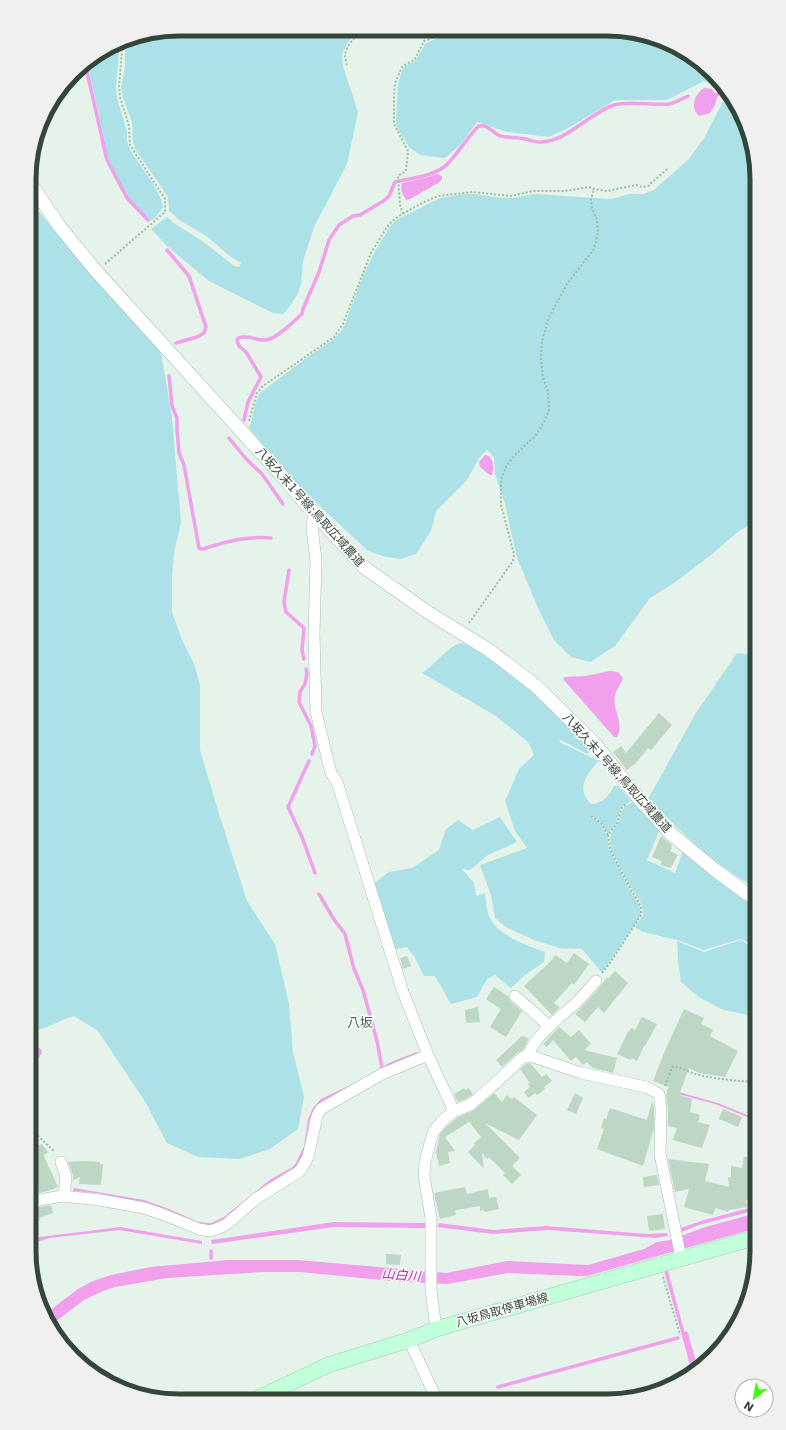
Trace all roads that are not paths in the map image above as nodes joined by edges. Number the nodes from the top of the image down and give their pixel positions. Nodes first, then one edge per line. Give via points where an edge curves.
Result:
1 (36, 192) edge
2 (314, 514) junction
3 (750, 895) edge
4 (596, 981) road end
5 (515, 996) dead end
6 (549, 1026) junction
7 (428, 1055) junction
8 (528, 1056) junction
9 (454, 1111) junction
10 (61, 1162) road end
11 (64, 1196) junction
12 (36, 1201) edge
13 (750, 1239) edge
14 (681, 1258) junction
15 (436, 1329) junction
16 (409, 1340) junction
17 (267, 1394) edge
18 (434, 1394) edge

1 - 2 street, 八坂久末1号線;鳥取広域農道 via 60,227 96,271
2 - 3 street, 八坂久末1号線;鳥取広域農道 via 365,568 429,613 489,650 536,686 595,744 670,833
2 - 7 street via 312,528 316,561 316,712 331,773 337,782 403,992
4 - 6 street via 576,1003
5 - 6 street
6 - 8 street via 531,1047
7 - 9 street
7 - 11 street via 382,1074 321,1110 317,1116 308,1157 300,1171 257,1198 222,1227 210,1231 199,1229 144,1208
8 - 9 street via 523,1057 470,1105
8 - 14 street via 603,1079 646,1087 659,1094 660,1154
9 - 15 street via 442,1120 434,1131 424,1174 431,1219 432,1290
10 - 11 street via 66,1177
11 - 12 street
13 - 14 main road, 八坂鳥取停車場線
14 - 15 main road, 八坂鳥取停車場線
15 - 16 main road, 八坂鳥取停車場線
16 - 17 main road, 八坂鳥取停車場線 via 328,1365
16 - 18 street

